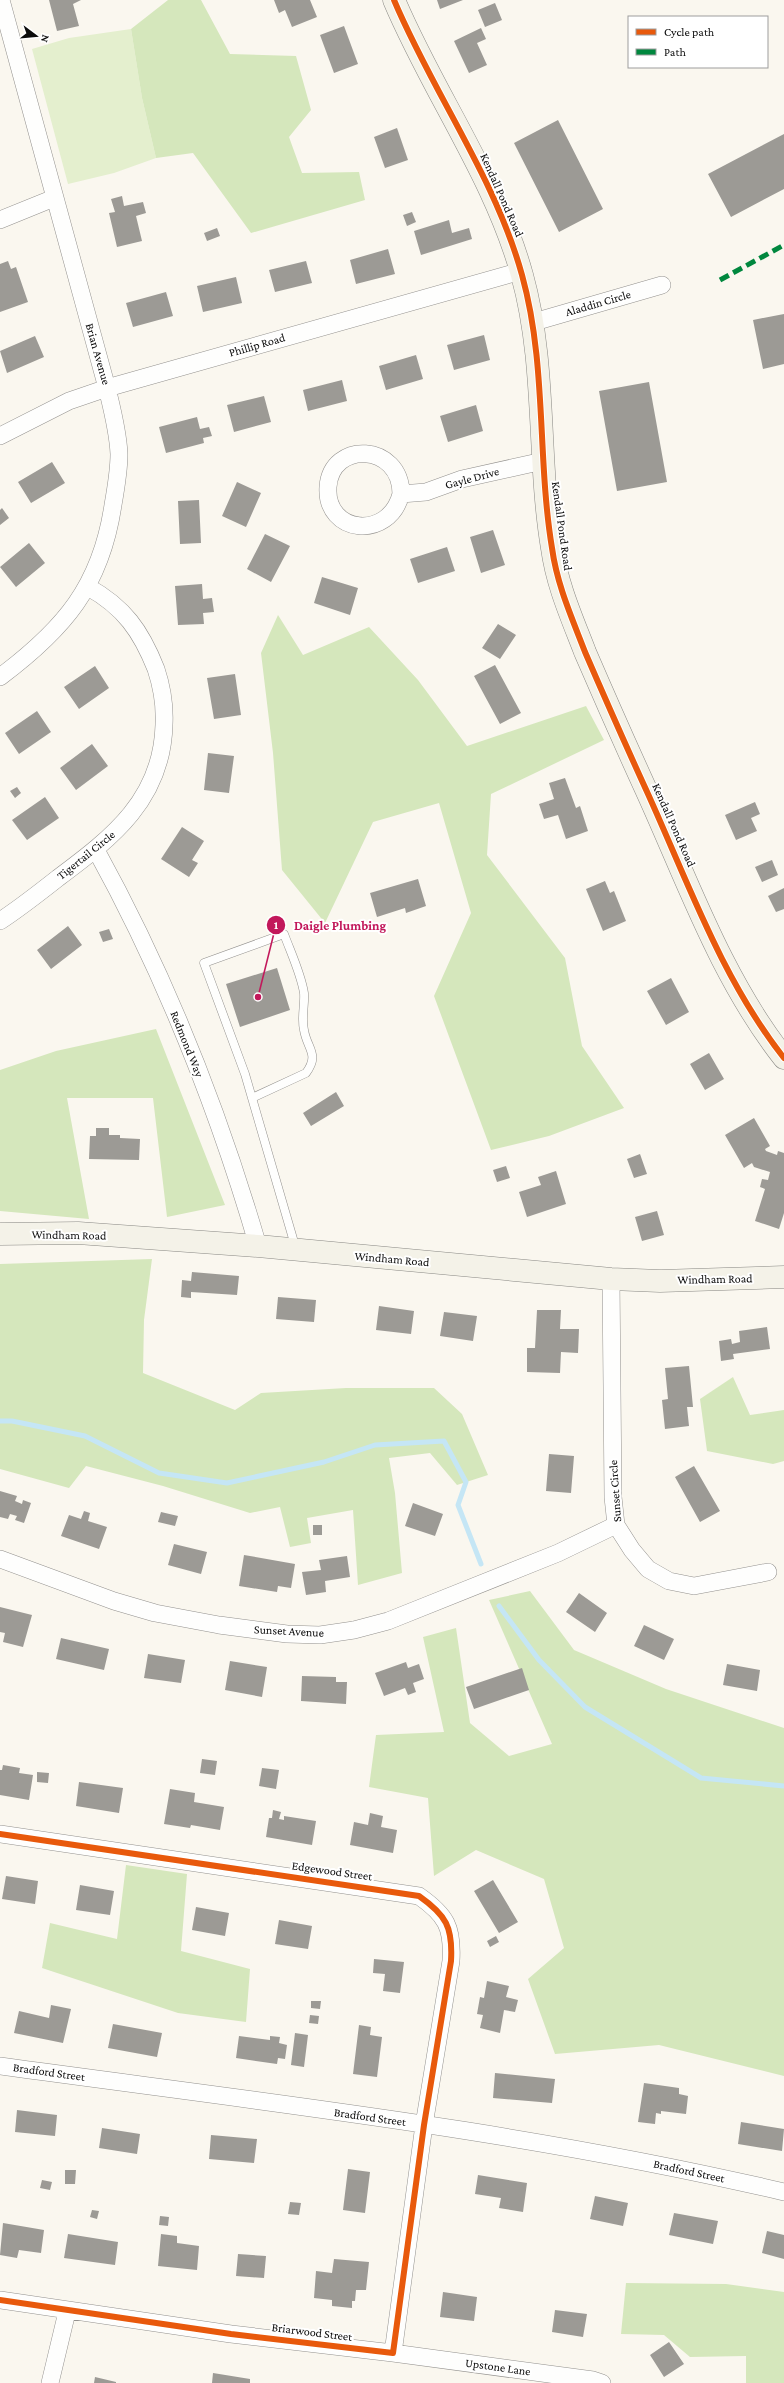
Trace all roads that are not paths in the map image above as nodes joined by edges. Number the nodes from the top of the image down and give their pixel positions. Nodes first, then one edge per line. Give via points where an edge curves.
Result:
1 (1, 0) edge
2 (394, 0) edge
3 (54, 198) junction
4 (0, 220) edge
5 (521, 271) junction
6 (662, 285) dead end
7 (534, 322) junction
8 (108, 388) junction
9 (0, 436) edge
10 (543, 461) junction
11 (401, 494) junction
12 (88, 587) junction
13 (0, 677) edge
14 (96, 850) junction
15 (0, 921) edge
16 (784, 1058) edge
17 (252, 1098) junction
18 (0, 1234) edge
19 (258, 1246) junction
20 (296, 1250) junction
21 (784, 1277) edge
22 (611, 1279) junction
23 (616, 1525) junction
24 (0, 1559) edge
25 (768, 1572) dead end
26 (0, 1834) edge
27 (0, 2066) edge
28 (424, 2125) junction
29 (784, 2192) edge
30 (0, 2300) edge
31 (67, 2312) junction
32 (393, 2352) junction
33 (50, 2383) edge
34 (602, 2383) edge

1 - 3 street, Brian Avenue
2 - 5 street, Kendall Pond Road via 501,214
3 - 4 street
3 - 8 street, Brian Avenue
5 - 7 street, Kendall Pond Road
5 - 8 street, Phillip Road
6 - 7 street, Aladdin Circle
7 - 10 street, Kendall Pond Road
8 - 9 street, Phillip Road via 69,401
8 - 12 street, Brian Avenue via 119,454 118,479 104,545
10 - 11 street, Gayle Drive via 462,479 426,492
10 - 16 street, Kendall Pond Road via 552,550 561,592 568,610 615,723 715,944 746,1003
11 - 11 street via 396,472 386,460 372,454 357,454 343,460 333,471 328,486 330,502 338,516 360,526 384,521 395,509
12 - 13 street, Brian Avenue via 55,631
12 - 14 street, Tigertail Circle via 106,597 136,628 158,676 163,697 164,719 164,741 153,780 131,815
14 - 15 street, Tigertail Circle
14 - 19 street, Redmond Way via 140,934 204,1084 235,1168
17 - 17 lane via 204,964 284,934 304,992 302,1020 313,1056 312,1065 306,1073
17 - 20 lane
18 - 19 street, Windham Road via 78,1233
19 - 20 street, Windham Road
20 - 22 street, Windham Road
21 - 22 street, Windham Road
22 - 23 street, Sunset Circle via 613,1497
23 - 24 street, Sunset Avenue via 558,1552 388,1622 320,1635 287,1634 226,1626 155,1613 114,1601
23 - 25 street, Sunset Circle via 648,1569 670,1581 694,1586
26 - 28 street, Edgewood Street via 419,1896 436,1908 447,1921 452,1940 451,1961
27 - 28 street, Bradford Street
28 - 29 street, Bradford Street via 579,2149
28 - 32 street
30 - 31 street, Briarwood Street
31 - 32 street, Briarwood Street
31 - 33 street
32 - 34 street, Upstone Lane

